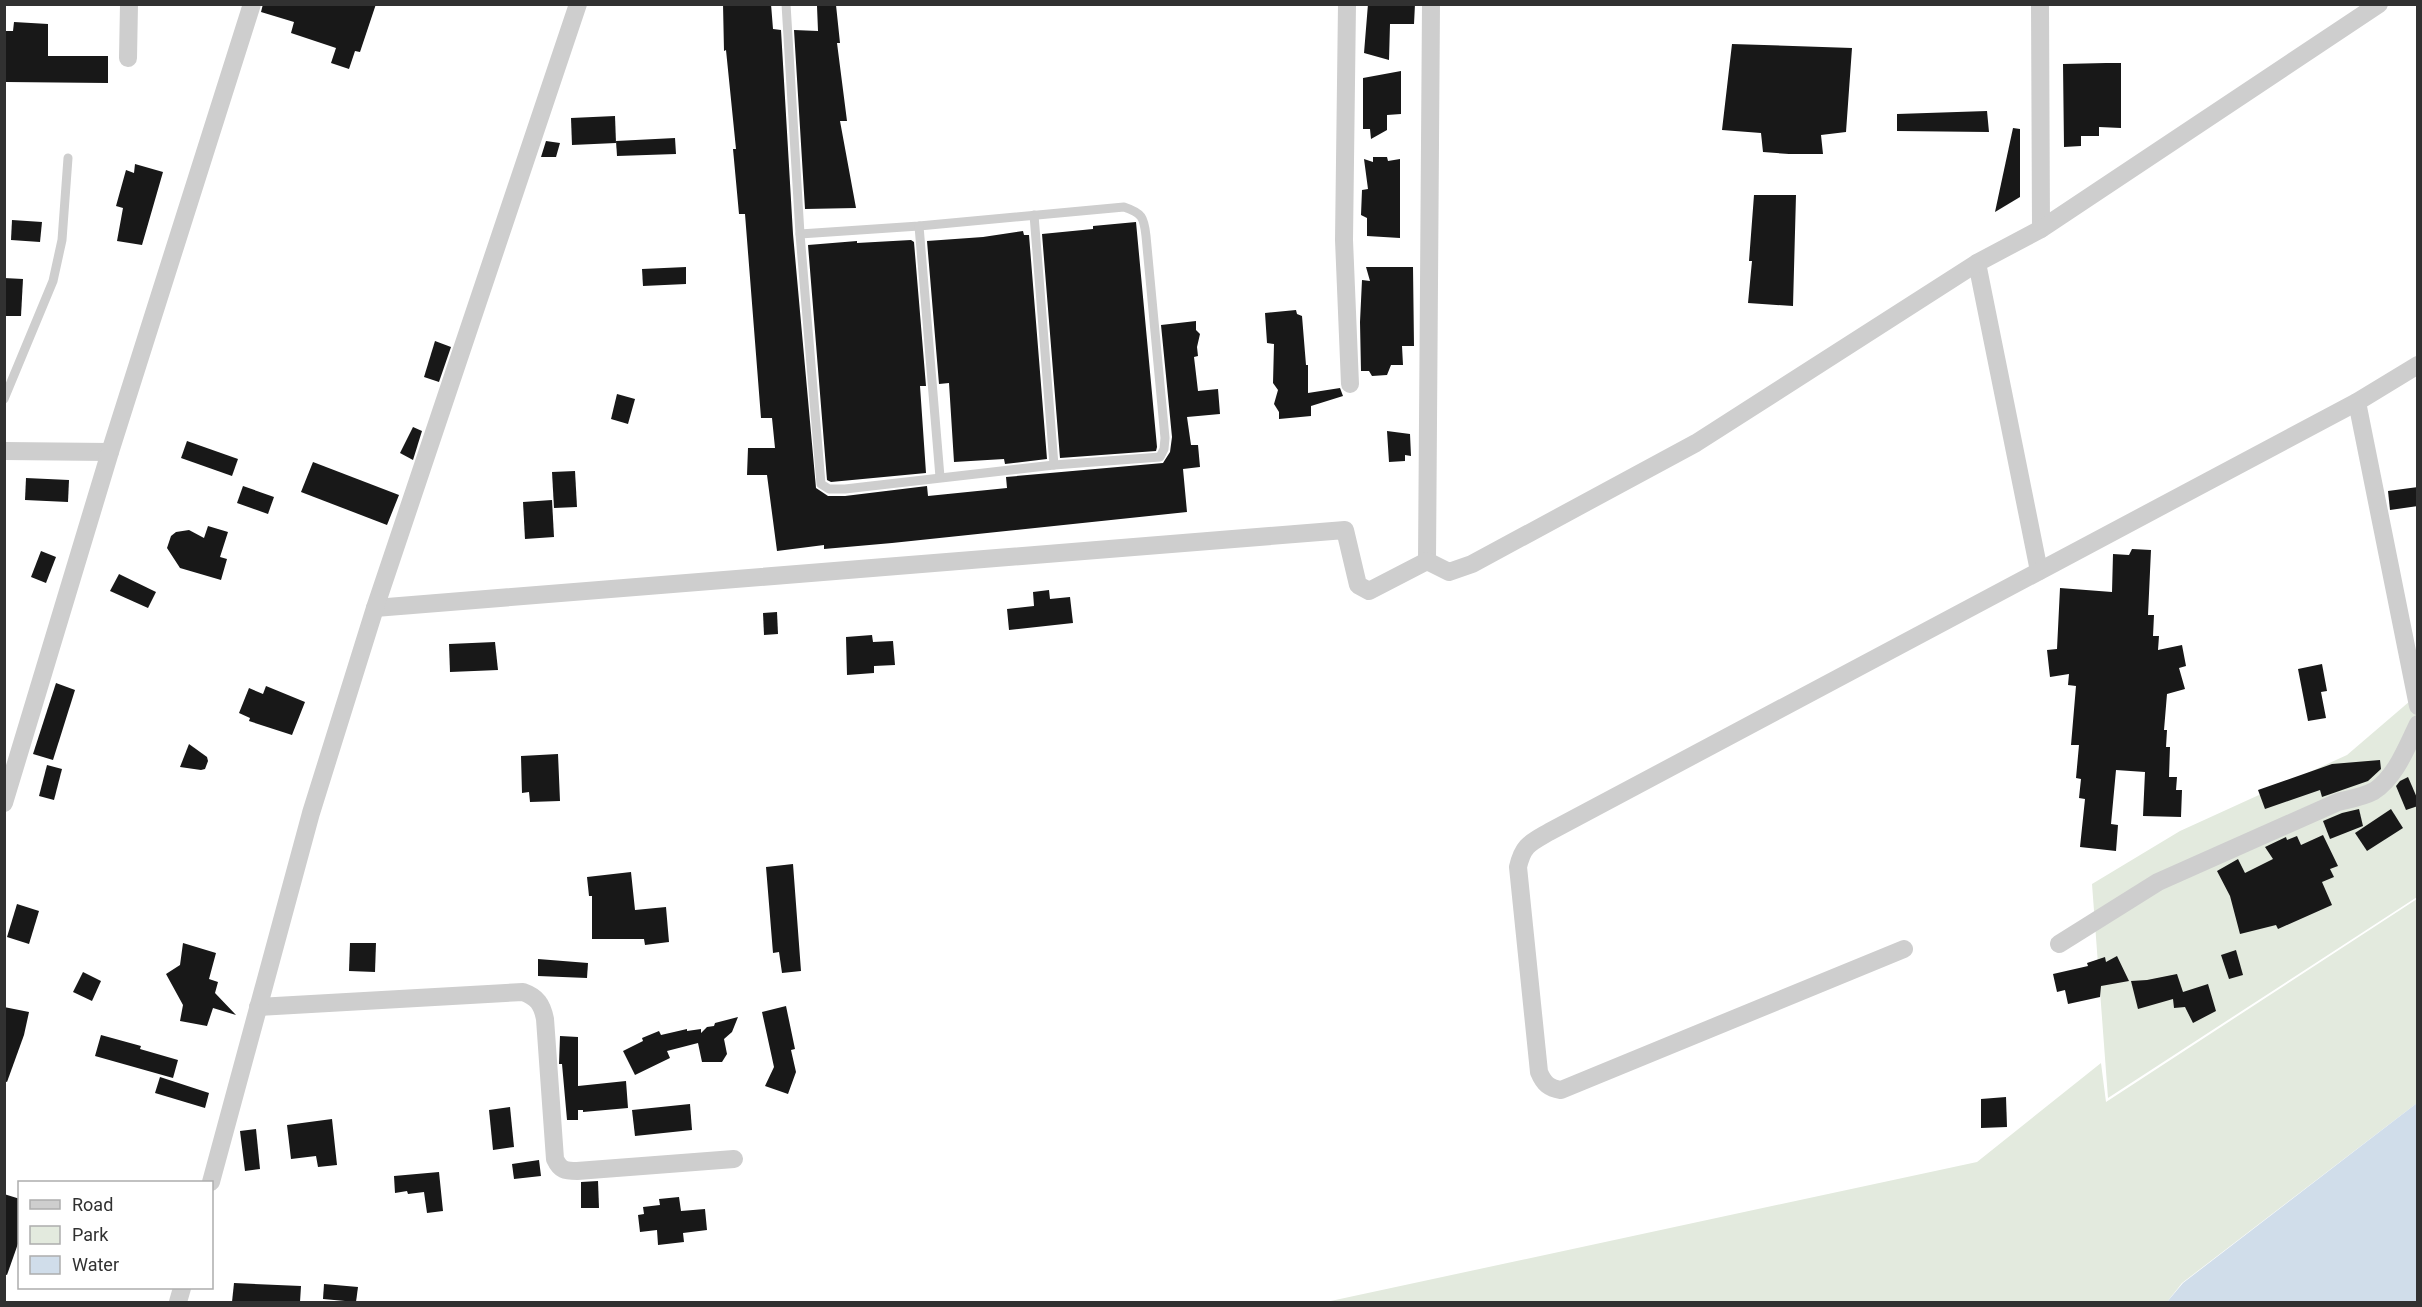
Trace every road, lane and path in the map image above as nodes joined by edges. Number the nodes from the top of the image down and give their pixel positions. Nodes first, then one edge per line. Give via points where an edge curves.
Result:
1 (129, 4) edge
2 (252, 4) edge
3 (578, 4) edge
4 (786, 4) edge
5 (1347, 4) edge
6 (1431, 4) edge
7 (2040, 4) edge
8 (2379, 4) edge
9 (128, 58) dead end
10 (68, 158) dead end
11 (1034, 215) junction
12 (920, 226) junction
13 (2041, 229) junction
14 (800, 234) junction
15 (1977, 263) junction
16 (2418, 365) edge
17 (1350, 384) dead end
18 (4, 399) edge
19 (2357, 402) junction
20 (4, 451) edge
21 (110, 452) junction
22 (1054, 465) junction
23 (940, 477) junction
24 (1427, 561) junction
25 (2039, 571) junction
26 (375, 608) junction
27 (2418, 706) edge
28 (2418, 724) edge
29 (4, 803) edge
30 (2059, 944) dead end
31 (1904, 949) dead end
32 (258, 1007) junction
33 (735, 1159) dead end
34 (211, 1181) edge

1 - 9 street
2 - 21 street
3 - 26 street
4 - 14 lane
5 - 17 street via 1344,240
6 - 24 street
7 - 13 street
8 - 13 street
10 - 18 lane via 62,240 53,281
11 - 12 lane
11 - 22 lane
11 - 22 lane via 1124,207 1138,212 1144,222 1165,438 1160,457
12 - 14 lane
12 - 23 lane
13 - 15 street
14 - 23 lane via 822,484 829,489 845,489
15 - 24 street via 1695,443 1472,564 1449,572
15 - 25 street
16 - 19 street
19 - 25 street
19 - 27 street
20 - 21 street
21 - 29 street
22 - 23 lane
24 - 26 street via 1369,591 1358,585 1345,530
25 - 31 street via 1549,832 1526,845 1519,861 1539,1072 1550,1088 1561,1090
26 - 32 street via 311,813
28 - 30 street via 2388,779 2375,790 2338,802 2158,882
32 - 33 street via 523,992 535,997 543,1008 558,1167 577,1171
32 - 34 street

